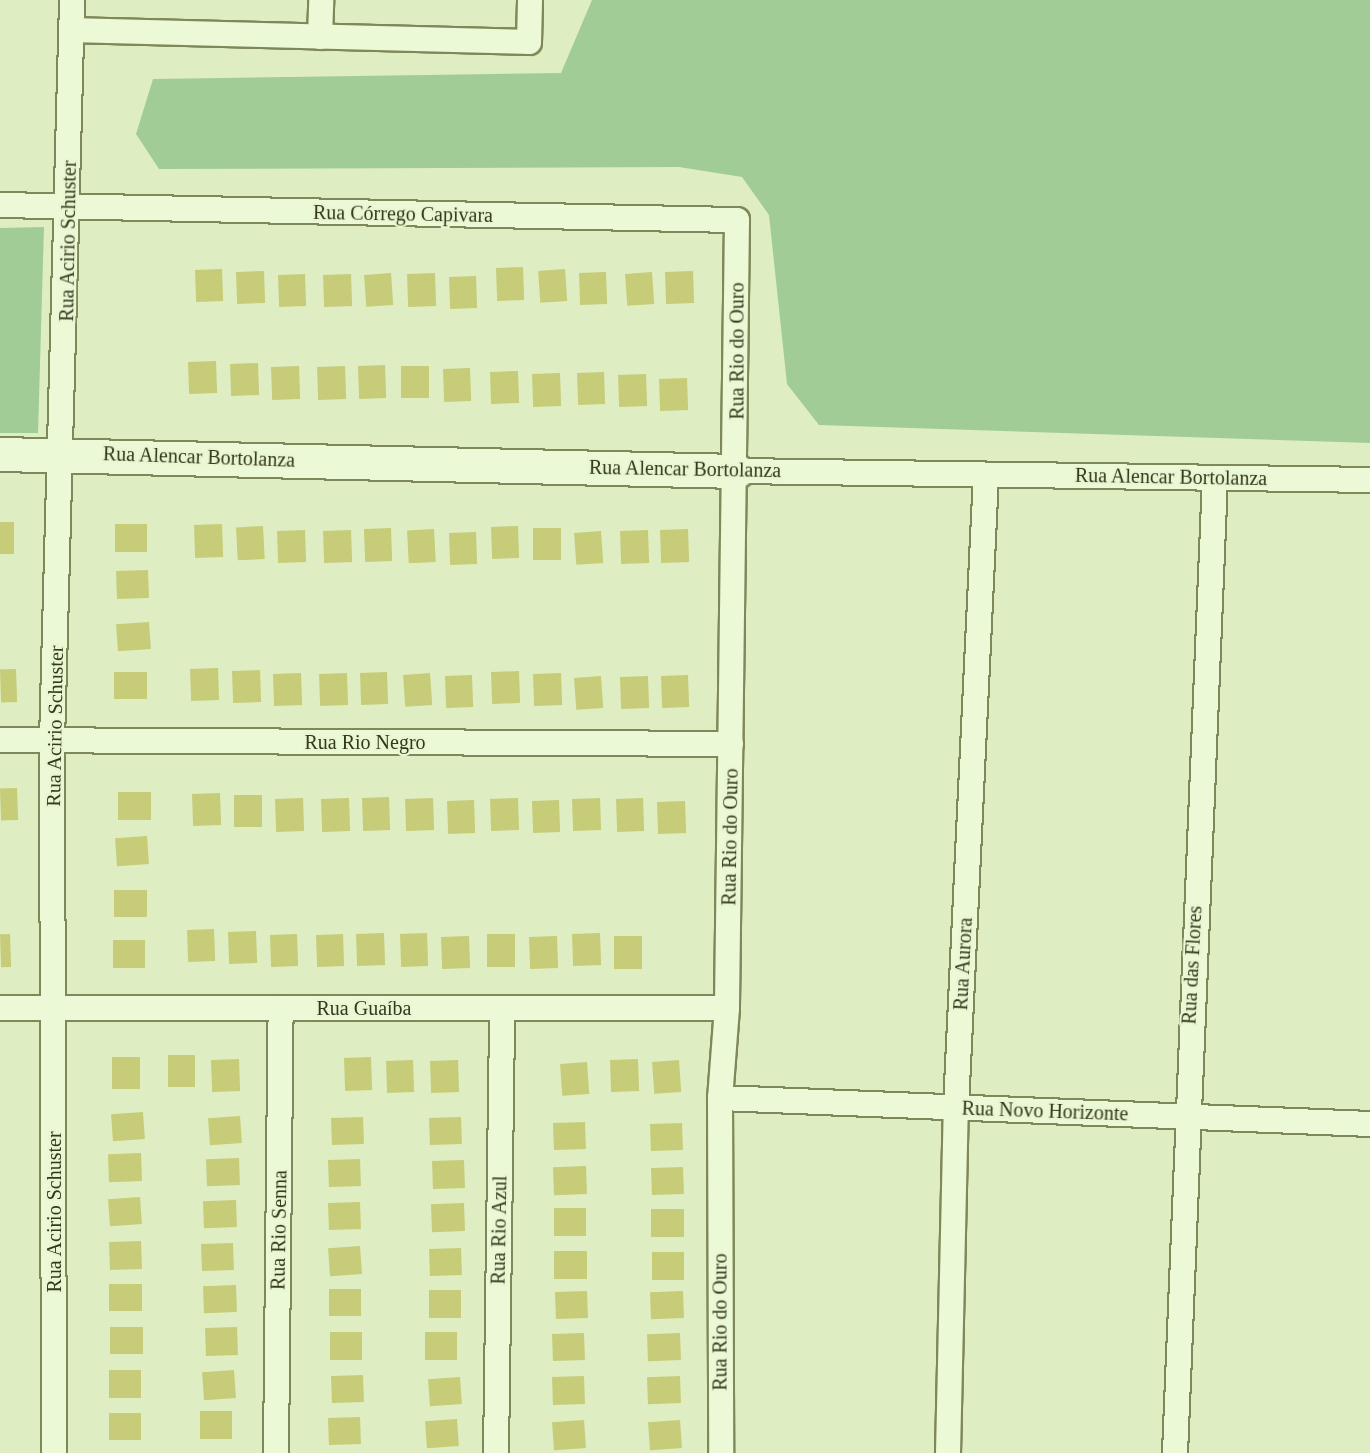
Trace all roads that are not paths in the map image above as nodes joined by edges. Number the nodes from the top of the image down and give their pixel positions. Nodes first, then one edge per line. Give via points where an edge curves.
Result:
1 (72, 0) edge
2 (321, 0) edge
3 (530, 0) edge
4 (72, 30) junction
5 (320, 37) junction
6 (0, 205) edge
7 (69, 207) junction
8 (737, 220) joint
9 (63, 453) junction
10 (0, 454) edge
11 (737, 471) junction
12 (986, 475) junction
13 (1215, 478) junction
14 (1370, 480) edge
15 (0, 740) edge
16 (52, 741) junction
17 (731, 744) junction
18 (0, 1008) edge
19 (54, 1008) junction
20 (281, 1008) junction
21 (502, 1008) junction
22 (728, 1008) junction
23 (720, 1098) junction
24 (956, 1107) junction
25 (1185, 1116) junction
26 (1370, 1124) edge
27 (54, 1453) edge
28 (276, 1453) edge
29 (496, 1453) edge
30 (721, 1453) edge
31 (948, 1453) edge
32 (1175, 1453) edge

1 - 4 street, Rua Acirio Schuster
2 - 5 street
3 - 5 street via 529,42
4 - 5 street
4 - 7 street, Rua Acirio Schuster
6 - 7 street, Rua Córrego Capivara
7 - 8 street, Rua Córrego Capivara
7 - 9 street, Rua Acirio Schuster
8 - 11 street, Rua Rio do Ouro
9 - 10 street, Rua Alencar Bortolanza
9 - 11 street, Rua Alencar Bortolanza
9 - 16 street, Rua Acirio Schuster
11 - 12 street, Rua Alencar Bortolanza
11 - 17 street, Rua Rio do Ouro
12 - 13 street, Rua Alencar Bortolanza
12 - 24 street, Rua Aurora
13 - 14 street, Rua Alencar Bortolanza
13 - 25 street, Rua das Flores
15 - 16 street, Rua Rio Negro
16 - 17 street, Rua Rio Negro
16 - 19 street, Rua Acirio Schuster
17 - 22 street, Rua Rio do Ouro
18 - 19 street, Rua Guaíba
19 - 20 street, Rua Guaíba
19 - 27 street, Rua Acirio Schuster
20 - 21 street, Rua Guaíba
20 - 28 street, Rua Rio Senna
21 - 22 street, Rua Guaíba
21 - 29 street, Rua Rio Azul
22 - 23 street, Rua Rio do Ouro
23 - 24 street, Rua Novo Horizonte
23 - 30 street, Rua Rio do Ouro
24 - 25 street, Rua Novo Horizonte
24 - 31 street, Rua Aurora
25 - 26 street, Rua Novo Horizonte
25 - 32 street, Rua das Flores

